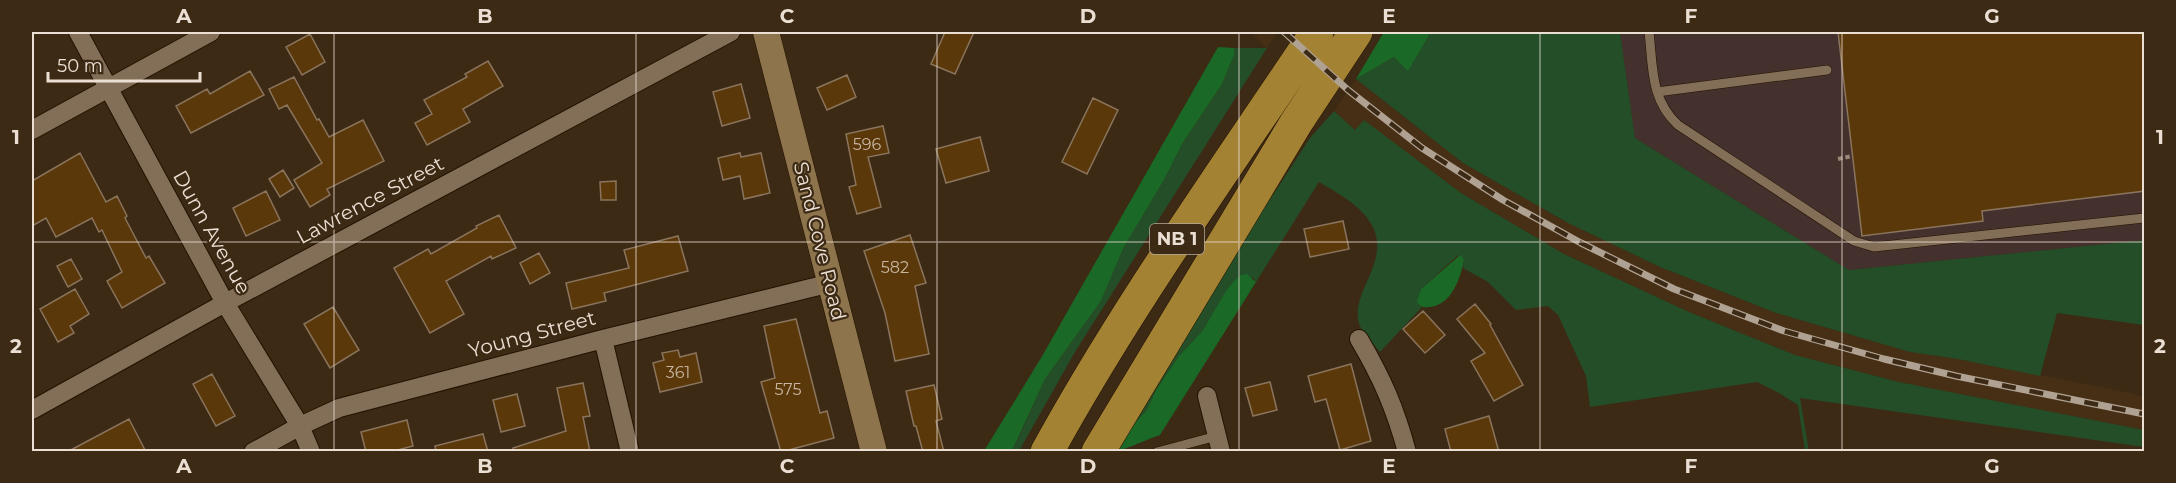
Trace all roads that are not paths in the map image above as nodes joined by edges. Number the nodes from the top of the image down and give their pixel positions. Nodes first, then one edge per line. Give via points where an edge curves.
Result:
1 (78, 32) edge
2 (211, 32) edge
3 (731, 32) edge
4 (766, 32) edge
5 (1317, 32) edge
6 (1356, 32) edge
7 (1649, 32) edge
8 (1827, 70) dead end
9 (108, 88) junction
10 (1657, 92) junction
11 (32, 130) edge
12 (2145, 218) edge
13 (831, 283) junction
14 (225, 303) junction
15 (603, 339) junction
16 (1359, 339) dead end
17 (1207, 396) dead end
18 (32, 410) edge
19 (300, 426) junction
20 (1219, 444) edge
21 (253, 452) edge
22 (311, 452) edge
23 (630, 452) edge
24 (874, 452) edge
25 (1047, 452) edge
26 (1098, 452) edge
27 (1157, 452) edge
28 (1407, 452) edge

1 - 9 street, Dunn Avenue
2 - 9 street
3 - 14 street, Lawrence Street
4 - 13 street, Sand Cove Road
5 - 25 highway, NB 1 via 1150,279
6 - 26 highway, NB 1 via 1296,123
7 - 10 lane
8 - 10 lane
9 - 11 street
9 - 14 street, Dunn Avenue
10 - 12 lane via 1661,105 1678,124 1864,245
13 - 15 street, Young Street
13 - 24 street, Sand Cove Road
14 - 18 street, Lawrence Street
14 - 19 street, Dunn Avenue
15 - 19 street, Young Street via 339,408
15 - 23 street
16 - 28 street via 1386,386
17 - 20 street
19 - 21 street, Young Street
19 - 22 street, Dunn Avenue
20 - 27 lane

